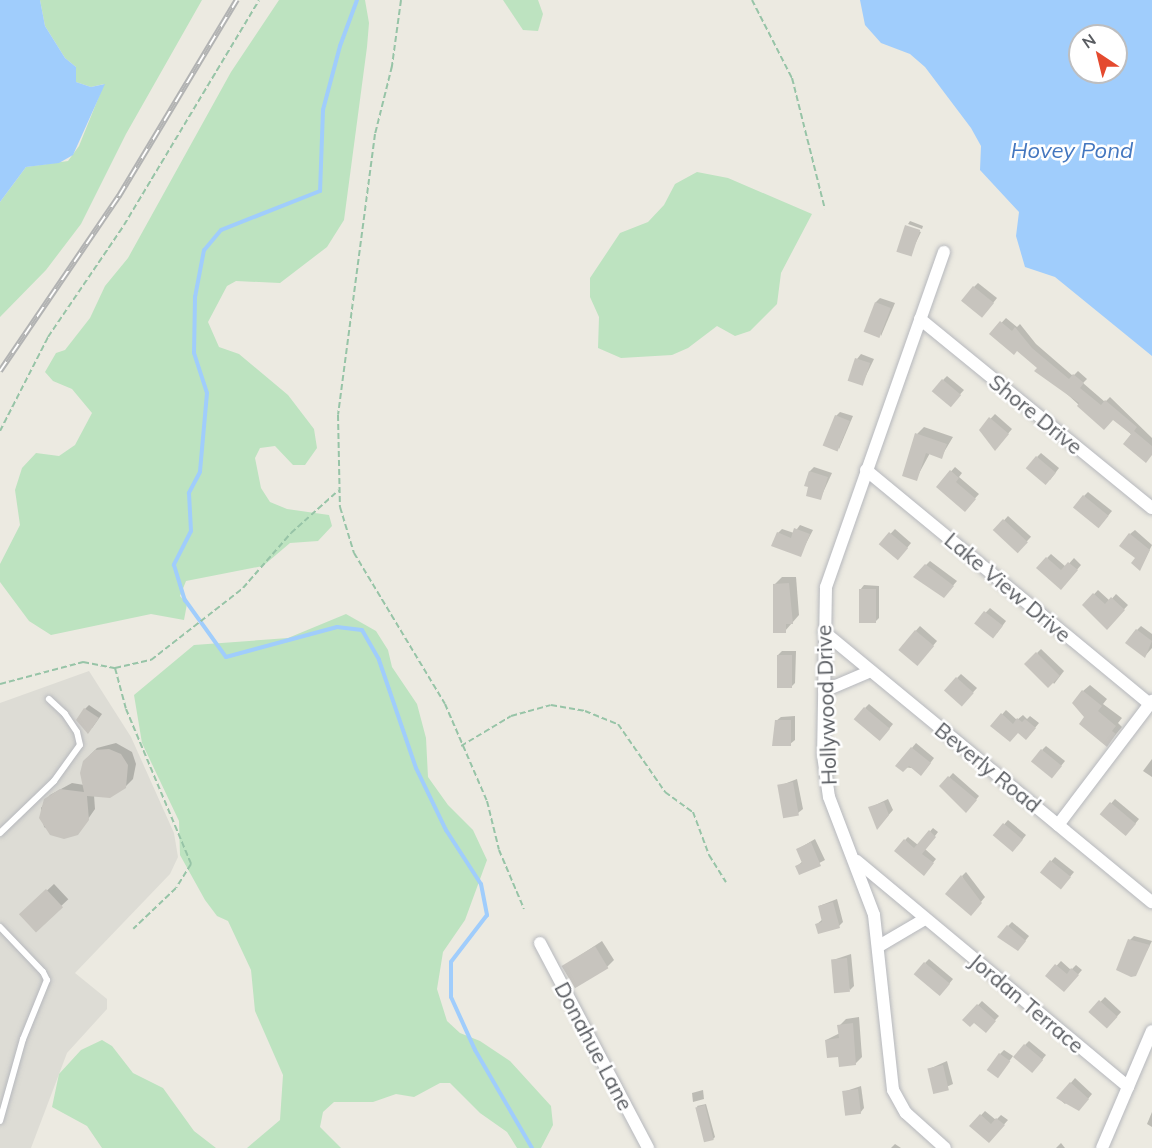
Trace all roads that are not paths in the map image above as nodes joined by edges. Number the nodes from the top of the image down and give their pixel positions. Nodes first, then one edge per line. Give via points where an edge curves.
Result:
1 (944, 252) dead end
2 (920, 319) junction
3 (866, 470) junction
4 (1152, 508) edge
5 (824, 632) junction
6 (871, 671) junction
7 (824, 691) junction
8 (49, 699) dead end
9 (1151, 702) edge
10 (1059, 825) junction
11 (0, 833) edge
12 (855, 860) junction
13 (1152, 902) edge
14 (925, 919) junction
15 (0, 927) edge
16 (540, 943) dead end
17 (879, 946) junction
18 (1152, 1031) edge
19 (1128, 1087) junction
20 (0, 1121) edge
21 (648, 1148) edge
22 (945, 1148) edge
23 (1102, 1148) edge

1 - 2 street, Hollywood Drive
2 - 3 street, Hollywood Drive
2 - 4 street, Shore Drive
3 - 5 street, Hollywood Drive via 829,578
3 - 9 street, Lake View Drive
5 - 6 street, Beverly Road
5 - 7 street, Hollywood Drive
6 - 7 street
6 - 10 street, Beverly Road
7 - 12 street, Hollywood Drive via 826,783
8 - 11 lane via 65,714 80,745 54,780
9 - 10 street
10 - 13 street, Beverly Road
12 - 14 street, Jordan Terrace
12 - 17 street, Hollywood Drive via 871,904
14 - 17 street
14 - 19 street, Jordan Terrace
15 - 20 lane via 47,980 23,1039
16 - 21 street, Donahue Lane
17 - 22 street, Hollywood Drive via 893,1090 906,1113
18 - 19 street
19 - 23 street

